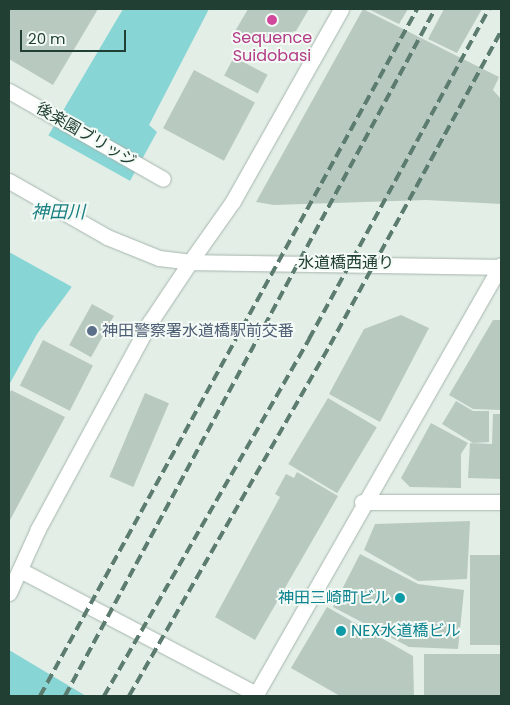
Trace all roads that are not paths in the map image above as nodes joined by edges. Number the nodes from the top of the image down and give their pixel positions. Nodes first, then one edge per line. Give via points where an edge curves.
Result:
1 (341, 9) edge
2 (9, 91) edge
3 (43, 93) dead end
4 (36, 107) junction
5 (162, 179) dead end
6 (9, 181) edge
7 (190, 262) junction
8 (501, 266) edge
9 (362, 502) junction
10 (501, 502) edge
11 (20, 570) junction
12 (9, 593) edge
13 (256, 696) edge

1 - 7 street via 233,201
2 - 4 street, 後楽園ブリッジ
3 - 4 street
4 - 5 street, 後楽園ブリッジ
6 - 7 street, 水道橋西通り via 107,237 159,258
7 - 8 street, 水道橋西通り
7 - 11 street via 150,322 38,528
8 - 9 street
9 - 10 street
9 - 13 street
11 - 12 street
11 - 13 street

